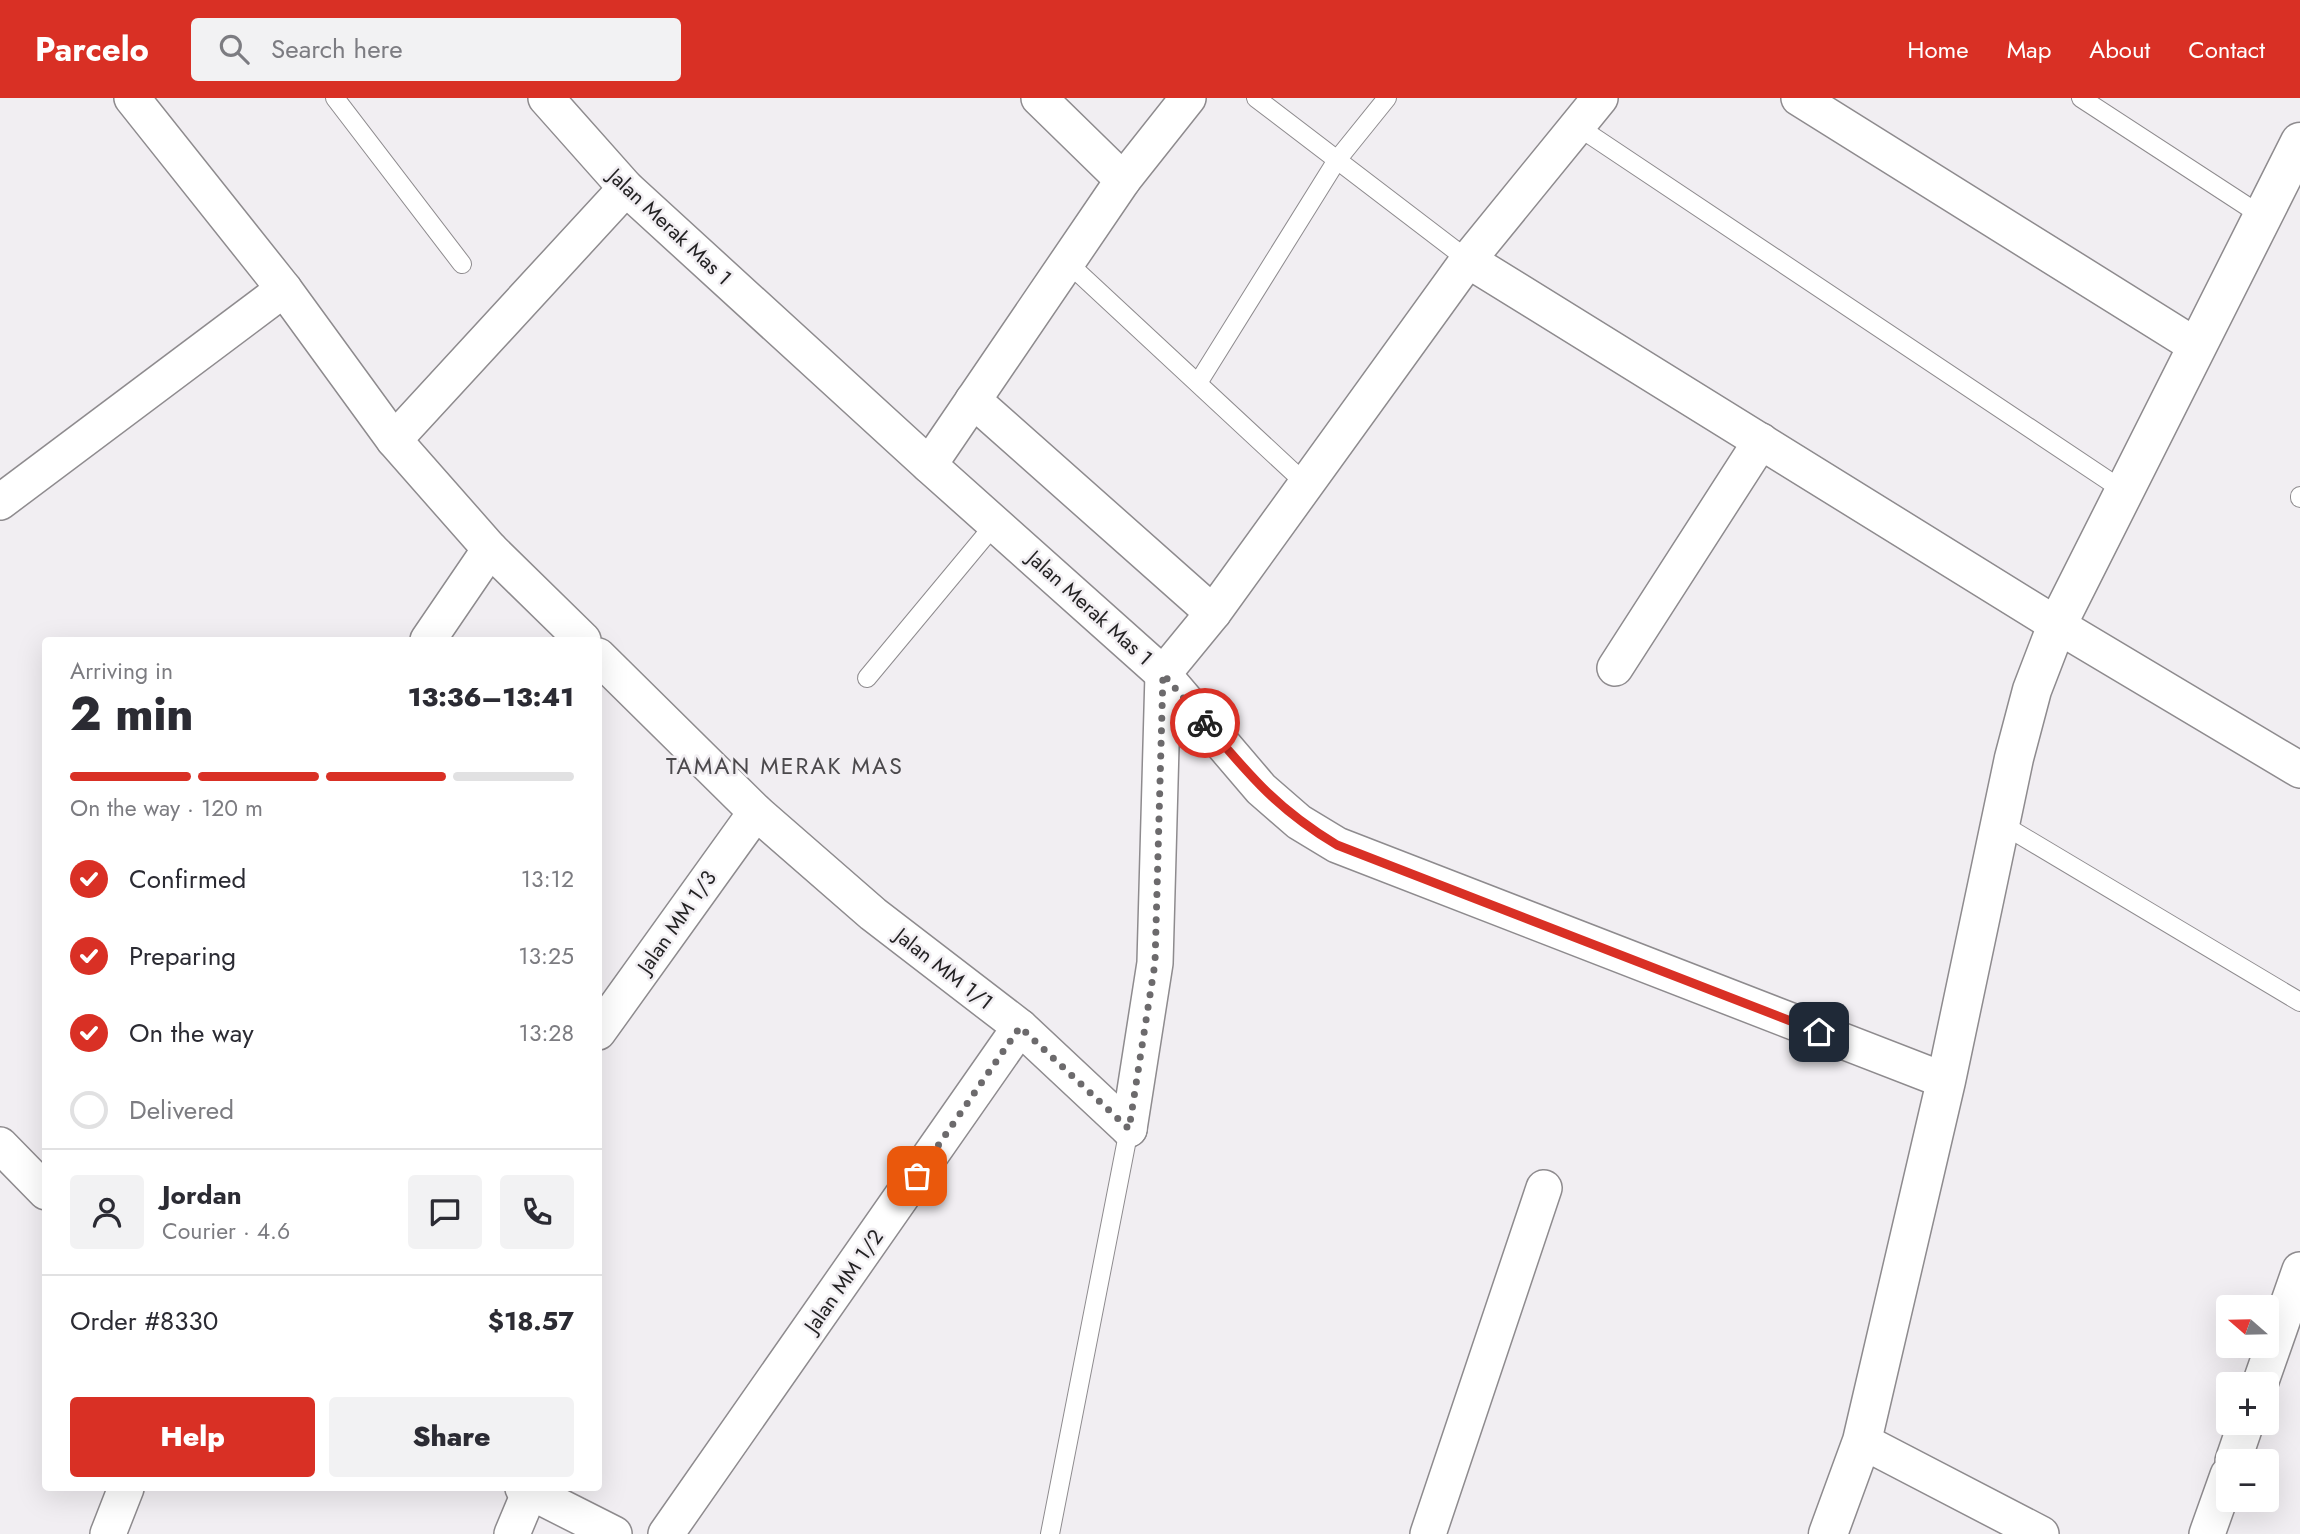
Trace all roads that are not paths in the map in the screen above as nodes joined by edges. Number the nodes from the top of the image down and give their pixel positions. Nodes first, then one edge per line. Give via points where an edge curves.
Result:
1 (132, 98) edge
2 (335, 98) edge
3 (1039, 98) edge
4 (1188, 98) edge
5 (1256, 98) edge
6 (1387, 98) edge
7 (1600, 98) edge
8 (1799, 98) edge
9 (2081, 98) edge
10 (558, 104) edge
11 (1577, 126) junction
12 (2300, 142) edge
13 (1337, 160) junction
14 (1123, 180) junction
15 (626, 188) junction
16 (2262, 216) junction
17 (1468, 260) junction
18 (1068, 262) junction
19 (462, 264) dead end
20 (284, 289) junction
21 (2196, 346) junction
22 (1198, 383) junction
23 (973, 400) junction
24 (394, 440) junction
25 (1761, 441) junction
26 (929, 466) junction
27 (1307, 484) junction
28 (2124, 491) junction
29 (0, 502) edge
30 (995, 524) junction
31 (490, 549) junction
32 (1213, 613) junction
33 (2057, 625) junction
34 (430, 637) edge
35 (580, 637) edge
36 (602, 660) edge
37 (1615, 668) dead end
38 (1163, 674) junction
39 (867, 678) dead end
40 (2300, 770) edge
41 (756, 812) junction
42 (2000, 823) junction
43 (2300, 1002) edge
44 (602, 1026) edge
45 (1020, 1027) junction
46 (1946, 1081) junction
47 (1129, 1129) junction
48 (0, 1145) edge
49 (42, 1188) edge
50 (1544, 1188) dead end
51 (2300, 1270) edge
52 (2264, 1372) edge
53 (1862, 1441) junction
54 (126, 1491) edge
55 (525, 1491) edge
56 (530, 1491) edge
57 (2216, 1509) edge
58 (108, 1534) edge
59 (512, 1534) edge
60 (614, 1534) edge
61 (666, 1534) edge
62 (1050, 1534) edge
63 (1428, 1534) edge
64 (1828, 1534) edge
65 (2041, 1534) edge
66 (2207, 1534) edge

1 - 20 street
2 - 19 lane
3 - 14 street
4 - 14 street
5 - 13 lane
6 - 13 lane
7 - 11 street
8 - 21 street
9 - 16 lane
10 - 15 street, Jalan Merak Mas 1
11 - 17 street
11 - 28 lane
12 - 16 street
13 - 17 lane
13 - 22 lane
14 - 18 street
15 - 24 street
15 - 26 street, Jalan Merak Mas 1
16 - 21 street
17 - 25 street
17 - 27 street
18 - 22 lane
18 - 23 street
20 - 24 street
20 - 29 street
21 - 28 street
22 - 27 lane
23 - 26 street
23 - 32 street
24 - 31 street
25 - 33 street
25 - 37 street
26 - 30 street, Jalan Merak Mas 1
27 - 32 street
28 - 33 street
30 - 38 street, Jalan Merak Mas 1
30 - 39 lane
31 - 34 street
31 - 35 street
32 - 38 street
33 - 40 street
33 - 42 street via 2032,690
36 - 41 street, Jalan MM 1/1
38 - 46 street, Jalan Merak Mas 1 via 1261,789 1298,822 1337,845
38 - 47 street via 1155,963
41 - 44 street, Jalan MM 1/3
41 - 45 street, Jalan MM 1/1 via 873,914
42 - 43 lane
42 - 46 street
45 - 47 street, Jalan MM 1/1
45 - 61 street, Jalan MM 1/2
46 - 53 street
47 - 62 lane
48 - 49 street
50 - 63 street
51 - 52 street
53 - 64 street
53 - 65 street
54 - 58 street
55 - 59 street
56 - 60 street
57 - 66 street

